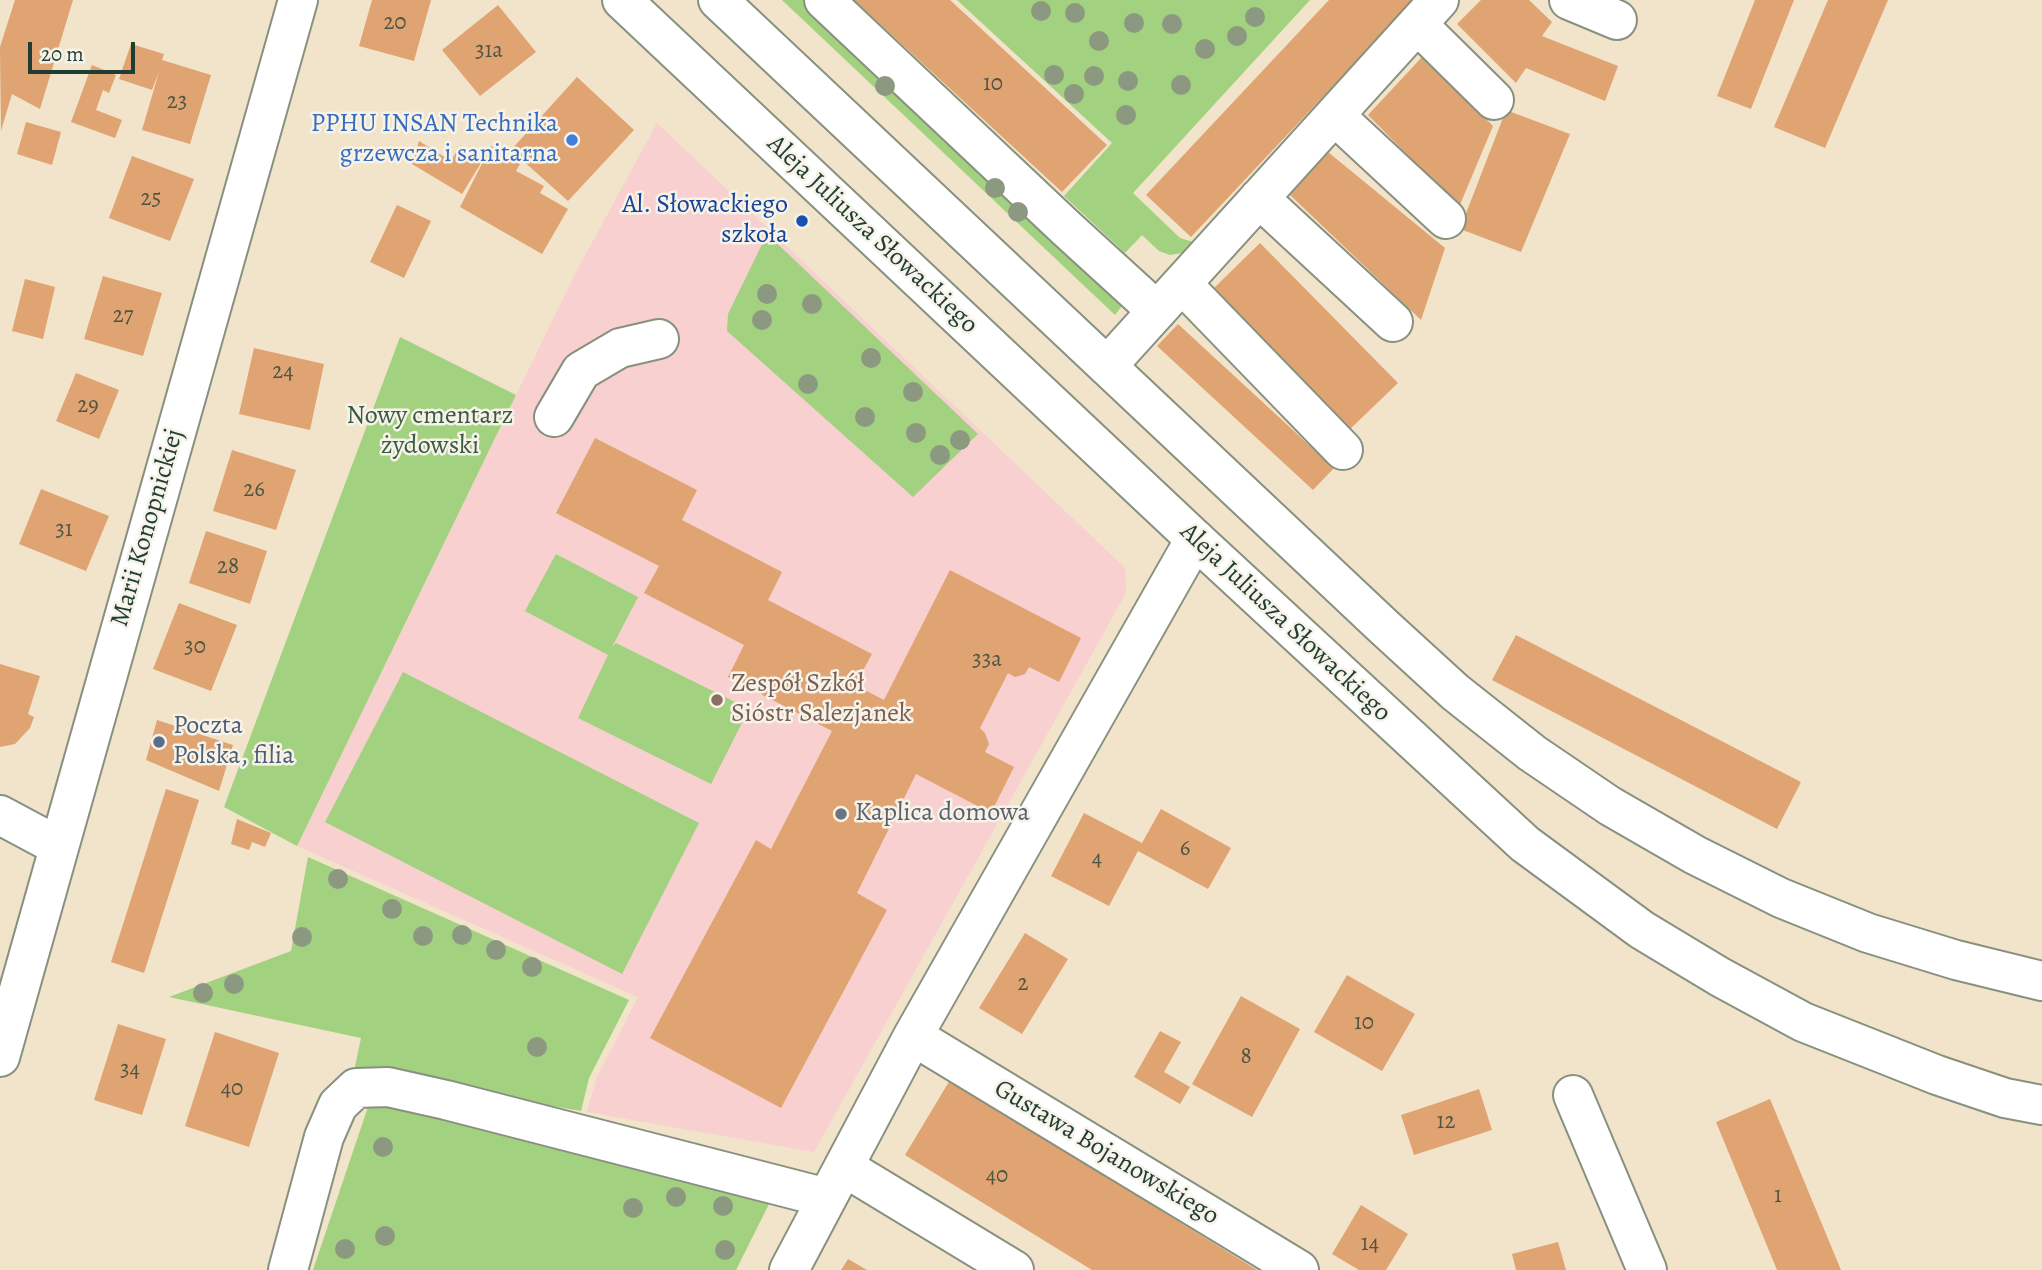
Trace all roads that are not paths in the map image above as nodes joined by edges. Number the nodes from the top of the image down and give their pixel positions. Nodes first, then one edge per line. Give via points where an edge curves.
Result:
1 (298, 0) edge
2 (622, 0) edge
3 (718, 0) edge
4 (824, 0) edge
5 (1569, 0) edge
6 (1428, 12) edge
7 (1617, 20) dead end
8 (1494, 100) dead end
9 (1335, 116) junction
10 (1259, 198) junction
11 (1446, 219) dead end
12 (1170, 297) junction
13 (1393, 322) dead end
14 (659, 339) dead end
15 (1108, 366) junction
16 (554, 417) dead end
17 (1343, 450) dead end
18 (1195, 539) junction
19 (0, 815) edge
20 (58, 846) junction
21 (2042, 981) edge
22 (913, 1036) junction
23 (0, 1057) edge
24 (1573, 1095) dead end
25 (2042, 1105) edge
26 (835, 1182) junction
27 (1001, 1267) edge
28 (288, 1270) edge
29 (789, 1270) edge
30 (1299, 1270) edge
31 (1647, 1270) edge

1 - 20 main road, Marii Konopnickiej
2 - 18 main road, Aleja Juliusza Słowackiego
3 - 15 main road
4 - 12 main road via 1066,228
5 - 7 main road
6 - 8 main road
6 - 9 main road
9 - 10 main road
9 - 11 main road
10 - 12 main road
10 - 13 main road
12 - 15 main road
12 - 17 main road
14 - 16 main road via 620,348 581,372
15 - 21 main road via 1455,692 1532,753 1610,806 1769,892 1868,933
18 - 22 main road
18 - 25 main road, Aleja Juliusza Słowackiego via 1496,818 1642,930 1803,1021 1937,1075
19 - 20 main road
20 - 23 main road, Marii Konopnickiej
22 - 26 main road
22 - 30 main road, Gustawa Bojanowskiego
24 - 31 main road
26 - 27 main road
26 - 28 main road via 388,1087 356,1088 338,1104 324,1137
26 - 29 main road

